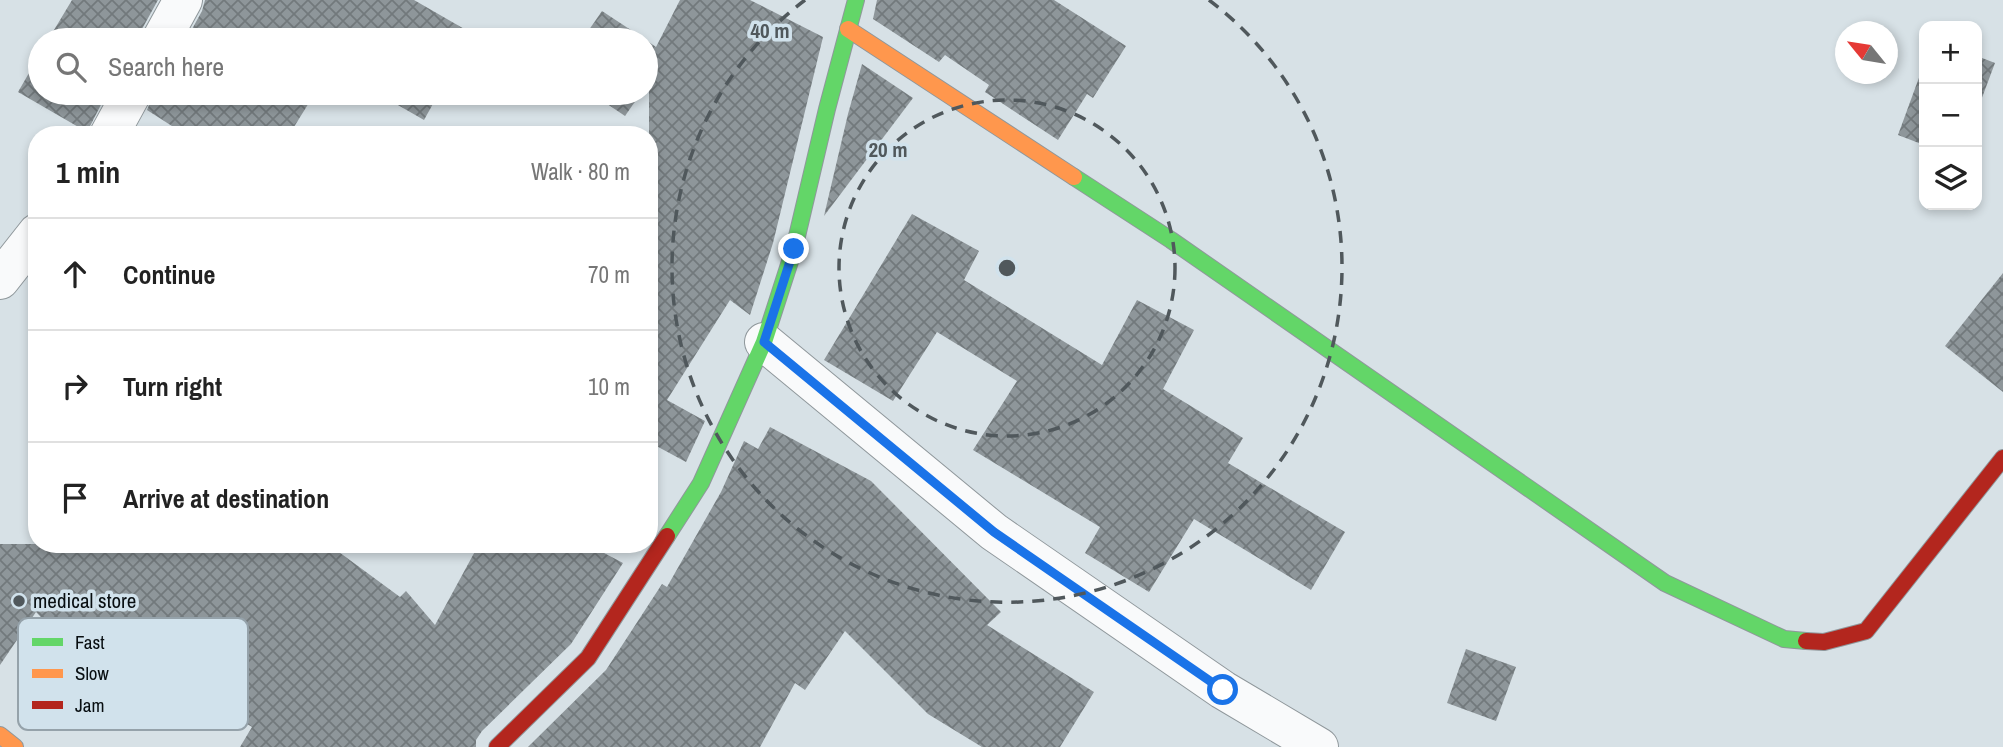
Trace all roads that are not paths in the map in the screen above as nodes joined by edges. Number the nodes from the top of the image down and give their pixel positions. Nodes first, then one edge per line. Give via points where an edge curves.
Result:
1 (183, 0) edge
2 (856, 0) edge
3 (168, 28) edge
4 (848, 29) junction
5 (125, 105) edge
6 (114, 126) edge
7 (28, 244) edge
8 (0, 280) edge
9 (764, 342) junction
10 (2003, 458) edge
11 (658, 550) edge
12 (656, 553) edge
13 (0, 735) edge
14 (15, 747) edge
15 (497, 747) edge
16 (1320, 747) edge

1 - 3 street
2 - 4 street
4 - 9 street via 794,249
4 - 10 street via 1171,240 1665,583 1784,639 1824,642 1866,631
5 - 6 street
7 - 8 street
9 - 11 street via 701,483
9 - 16 street via 994,532 1223,690
12 - 15 street via 588,658
13 - 14 street

